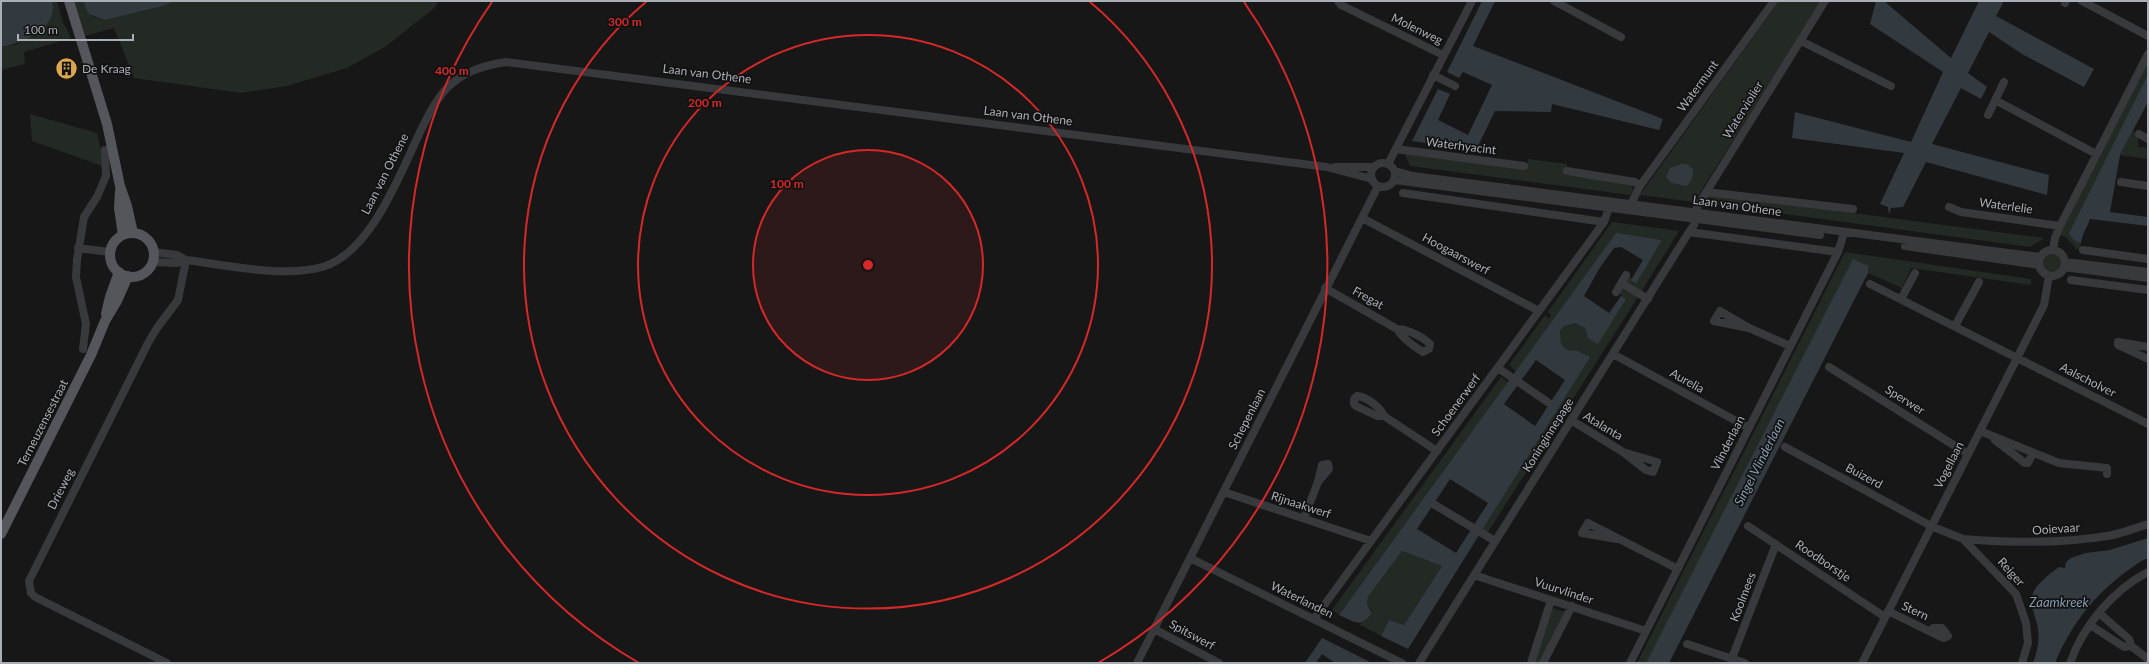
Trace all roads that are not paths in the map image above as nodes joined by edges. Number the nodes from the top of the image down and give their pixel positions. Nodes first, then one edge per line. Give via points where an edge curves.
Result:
1 (69, 1) edge
2 (1338, 1) edge
3 (1472, 1) edge
4 (1554, 1) edge
5 (1774, 1) edge
6 (1825, 1) edge
7 (2082, 1) edge
8 (2148, 36) edge
9 (1621, 37) dead end
10 (1801, 41) junction
11 (2148, 54) edge
12 (1443, 56) junction
13 (1433, 75) junction
14 (2004, 82) dead end
15 (1456, 86) dead end
16 (1891, 86) dead end
17 (1997, 101) junction
18 (1988, 115) dead end
19 (2139, 134) dead end
20 (2148, 139) edge
21 (1396, 149) junction
22 (105, 150) dead end
23 (2096, 154) junction
24 (1388, 164) junction
25 (1524, 166) dead end
26 (1326, 167) junction
27 (1374, 168) junction
28 (1395, 171) junction
29 (1567, 172) dead end
30 (1372, 179) junction
31 (1394, 180) junction
32 (1431, 181) junction
33 (2121, 182) dead end
34 (1378, 186) junction
35 (1640, 186) junction
36 (2148, 186) edge
37 (1706, 192) junction
38 (1403, 193) dead end
39 (1429, 197) junction
40 (1610, 204) junction
41 (1629, 207) junction
42 (1949, 207) dead end
43 (1853, 209) dead end
44 (1695, 215) junction
45 (1362, 218) junction
46 (1604, 222) junction
47 (2060, 226) junction
48 (1689, 232) junction
49 (128, 234) junction
50 (1843, 235) junction
51 (78, 248) junction
52 (2053, 250) junction
53 (2083, 250) dead end
54 (110, 252) junction
55 (1838, 252) junction
56 (153, 257) junction
57 (2148, 259) edge
58 (186, 260) junction
59 (2040, 261) junction
60 (2064, 264) junction
61 (2148, 272) edge
62 (1915, 273) dead end
63 (123, 274) junction
64 (1626, 275) dead end
65 (2049, 276) junction
66 (2148, 278) edge
67 (2070, 280) dead end
68 (1979, 282) dead end
69 (1621, 283) junction
70 (1870, 284) dead end
71 (1326, 288) junction
72 (2148, 290) edge
73 (1616, 292) dead end
74 (1648, 299) junction
75 (1901, 300) junction
76 (1539, 312) junction
77 (1955, 326) junction
78 (1749, 328) dead end
79 (1397, 329) dead end
80 (1790, 346) junction
81 (2148, 347) edge
82 (83, 349) dead end
83 (1613, 354) junction
84 (2016, 358) junction
85 (2148, 359) edge
86 (1829, 367) dead end
87 (1498, 368) junction
88 (1549, 403) dead end
89 (1384, 416) dead end
90 (1570, 420) junction
91 (2148, 424) edge
92 (1749, 428) junction
93 (1983, 432) junction
94 (1785, 447) dead end
95 (2018, 447) junction
96 (1437, 451) junction
97 (1623, 452) dead end
98 (2033, 452) junction
99 (1968, 454) junction
100 (2015, 455) junction
101 (2107, 474) dead end
102 (1318, 482) dead end
103 (1224, 492) junction
104 (1435, 505) dead end
105 (1304, 518) junction
106 (2148, 524) edge
107 (1748, 526) dead end
108 (1931, 526) junction
109 (1, 534) edge
110 (1616, 539) dead end
111 (1963, 540) junction
112 (1371, 541) junction
113 (1495, 541) junction
114 (1776, 544) junction
115 (1190, 558) junction
116 (1678, 569) junction
117 (2148, 572) edge
118 (1474, 575) junction
119 (1551, 600) junction
120 (1572, 606) junction
121 (2099, 613) junction
122 (1887, 614) junction
123 (1314, 619) junction
124 (2090, 625) junction
125 (1154, 629) junction
126 (1646, 631) junction
127 (1931, 631) dead end
128 (1687, 644) dead end
129 (2131, 646) junction
130 (1732, 658) junction
131 (2148, 659) edge
132 (167, 663) edge
133 (1137, 663) edge
134 (1219, 663) edge
135 (1402, 663) edge
136 (1419, 663) edge
137 (1531, 663) edge
138 (1543, 663) edge
139 (1630, 663) edge
140 (1745, 663) edge
141 (1862, 663) edge
142 (2022, 663) edge
143 (2070, 663) edge

1 - 49 main road via 107,124 120,186 127,206
2 - 12 street, Molenweg via 1341,5
3 - 12 street
4 - 9 street
5 - 35 street, Watermunt
6 - 10 street, Waterviolier
7 - 8 street
10 - 16 street
10 - 37 street, Waterviolier
11 - 23 street
12 - 13 street
13 - 15 street
13 - 21 street
14 - 17 street
17 - 18 street
17 - 23 street
19 - 20 street
21 - 24 street
21 - 25 street, Waterhyacint
22 - 51 street via 108,170 97,197 84,218
23 - 47 street
24 - 27 street via 1380,163
24 - 28 street
26 - 27 street, Laan van Othene
26 - 30 street, Laan van Othene
26 - 58 street, Laan van Othene via 506,62 480,68 462,76 448,87 426,120 378,217 362,240 341,258 323,267 288,271
27 - 30 street via 1371,172
28 - 31 street
28 - 32 street, Laan van Othene
29 - 35 street via 1635,182
30 - 34 street
31 - 32 street, Laan van Othene
31 - 34 street via 1388,186
32 - 39 street
32 - 40 street, Laan van Othene
33 - 36 street
34 - 45 street, Schepenlaan
35 - 41 street, Watermunt
37 - 43 street
37 - 44 street, Waterviolier
38 - 39 street
39 - 46 street
40 - 41 street, Laan van Othene
40 - 46 street, Schoenerwerf
41 - 44 street, Laan van Othene
42 - 47 street, Waterlelie via 1961,212
44 - 48 street, Koninginnepage
44 - 50 street, Laan van Othene
45 - 71 street, Schepenlaan
45 - 76 street, Hoogaarswerf
46 - 76 street, Schoenerwerf
47 - 52 street
48 - 55 street
48 - 74 street, Koninginnepage
49 - 54 main road via 116,240
49 - 56 main road via 146,239
50 - 55 street, Vlinderlaan
50 - 59 street, Laan van Othene
51 - 54 street
51 - 82 street via 76,277 86,324
52 - 59 street via 2045,252
52 - 60 street via 2061,254
53 - 57 street
54 - 63 main road via 111,261
55 - 80 street, Vlinderlaan
56 - 58 street, Laan van Othene via 177,263
56 - 63 main road via 148,269 141,274
58 - 132 street, Drieweg via 178,300 148,343 29,581 31,593 35,597
59 - 65 street via 2042,272
60 - 61 street
60 - 65 street via 2060,274
60 - 66 street
62 - 75 street
63 - 109 main road, Terneuzensestraat via 117,300
64 - 69 street
65 - 84 street, Vogellaan via 2044,305
67 - 72 street
68 - 77 street
69 - 73 street
69 - 74 street
70 - 75 street, Aalscholver
71 - 79 street, Fregat
71 - 103 street, Schepenlaan
74 - 83 street, Koninginnepage
75 - 77 street, Aalscholver
76 - 87 street, Schoenerwerf
77 - 84 street, Aalscholver
78 - 80 street
80 - 92 street, Vlinderlaan
81 - 85 street via 2118,342 2118,345
83 - 90 street, Koninginnepage
83 - 92 street, Aurelia
84 - 91 street, Aalscholver
84 - 93 street, Vogellaan
86 - 99 street, Sperwer
87 - 88 street
87 - 96 street, Schoenerwerf
89 - 96 street
90 - 97 street, Atalanta
90 - 113 street, Koninginnepage
92 - 116 street, Vlinderlaan
93 - 95 street
93 - 99 street, Vogellaan
93 - 100 street
94 - 108 street, Buizerd
95 - 98 street
95 - 100 street
96 - 112 street, Schoenerwerf
98 - 100 street via 2028,463
98 - 101 street via 2059,463 2107,468
99 - 108 street, Vogellaan
102 - 105 street
103 - 105 street, Rijnaakwerf
103 - 115 street, Schepenlaan
104 - 113 street
105 - 112 street, Rijnaakwerf
106 - 111 street, Ooievaar via 2108,536 2063,542
107 - 114 street, Roodborstje
108 - 111 street, Reiger
108 - 122 street, Vogellaan
110 - 116 street
111 - 142 street, Reiger via 2016,594 2026,623 2028,643
112 - 123 street, Schoenerwerf
113 - 118 street, Koninginnepage
114 - 122 street, Roodborstje
114 - 130 street, Koolmees
115 - 123 street, Waterlanden
115 - 125 street, Schepenlaan
116 - 126 street, Vlinderlaan
117 - 121 street via 2113,597
118 - 119 street, Vuurvlinder
118 - 136 street, Koninginnepage
119 - 120 street, Vuurvlinder
119 - 137 street
120 - 126 street, Vuurvlinder
120 - 138 street
121 - 124 street
121 - 129 street via 2129,639
122 - 127 street, Stern
122 - 141 street, Vogellaan
123 - 135 street, Waterlanden
124 - 129 street via 2124,647
124 - 143 street
125 - 133 street, Schepenlaan
125 - 134 street, Spitswerf
126 - 139 street, Vlinderlaan
128 - 130 street
129 - 131 street
130 - 140 street

